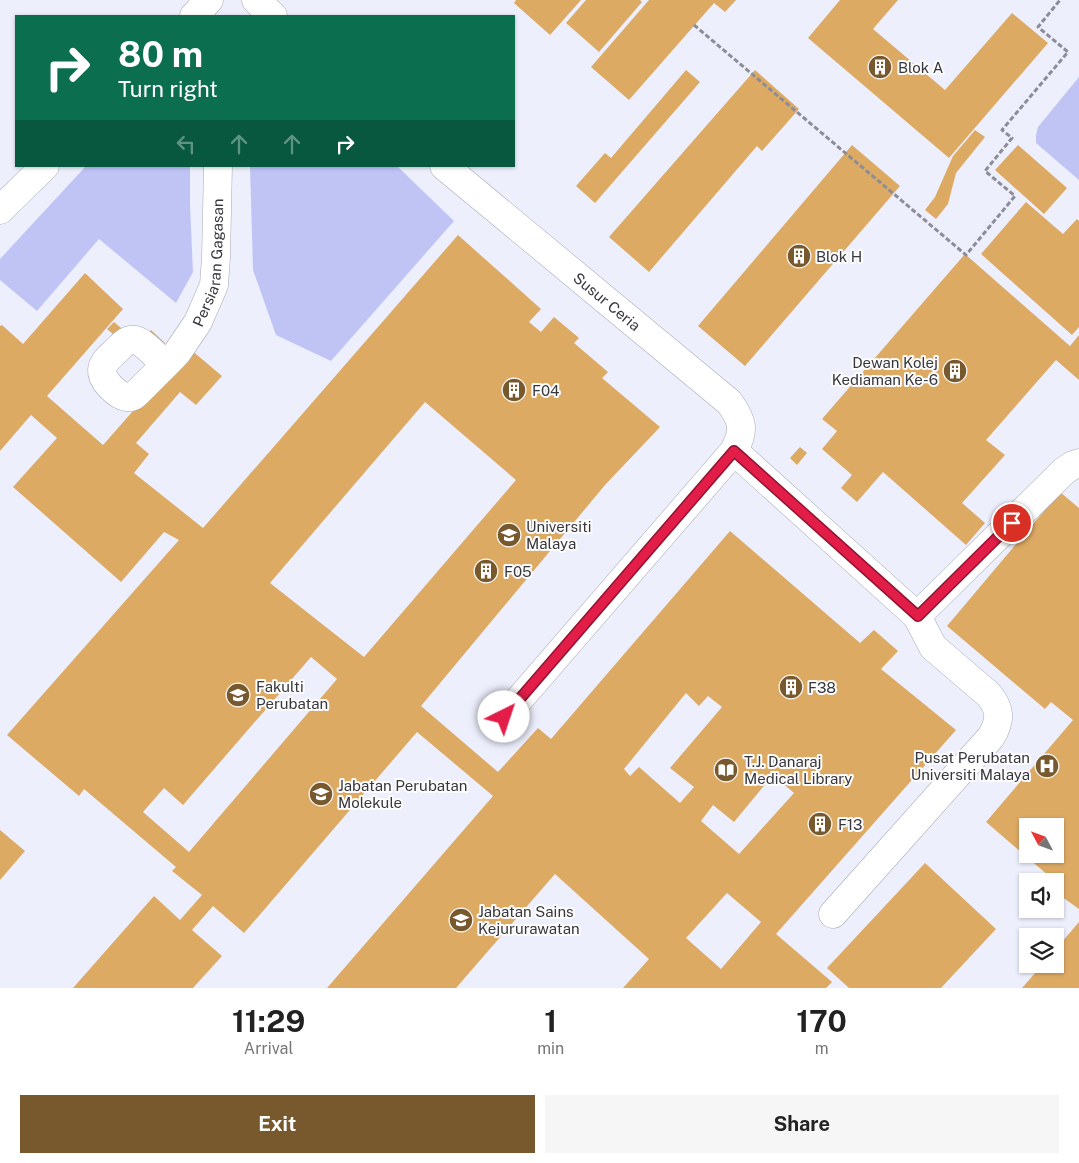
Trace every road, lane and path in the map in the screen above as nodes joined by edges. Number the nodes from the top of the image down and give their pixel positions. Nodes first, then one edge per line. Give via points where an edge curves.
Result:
1 (209, 0) edge
2 (222, 0) edge
3 (256, 0) edge
4 (1060, 0) edge
5 (195, 15) edge
6 (221, 15) edge
7 (272, 15) edge
8 (694, 25) dead end
9 (44, 167) edge
10 (218, 167) edge
11 (445, 167) edge
12 (0, 210) edge
13 (172, 358) dead end
14 (734, 451) junction
15 (1079, 463) edge
16 (918, 616) junction
17 (504, 717) dead end
18 (833, 914) dead end

1 - 5 lane
2 - 6 lane
3 - 7 lane
4 - 8 path via 1038,27 1068,52 1002,130 1012,138 985,171 1015,196 966,255
9 - 12 lane
10 - 13 lane, Persiaran Gagasan via 214,286 198,322
11 - 14 lane, Susur Ceria via 730,402 741,420 742,429
14 - 16 lane
14 - 17 lane
15 - 16 lane via 1064,471
16 - 18 lane via 933,647 996,703 999,714 997,727

